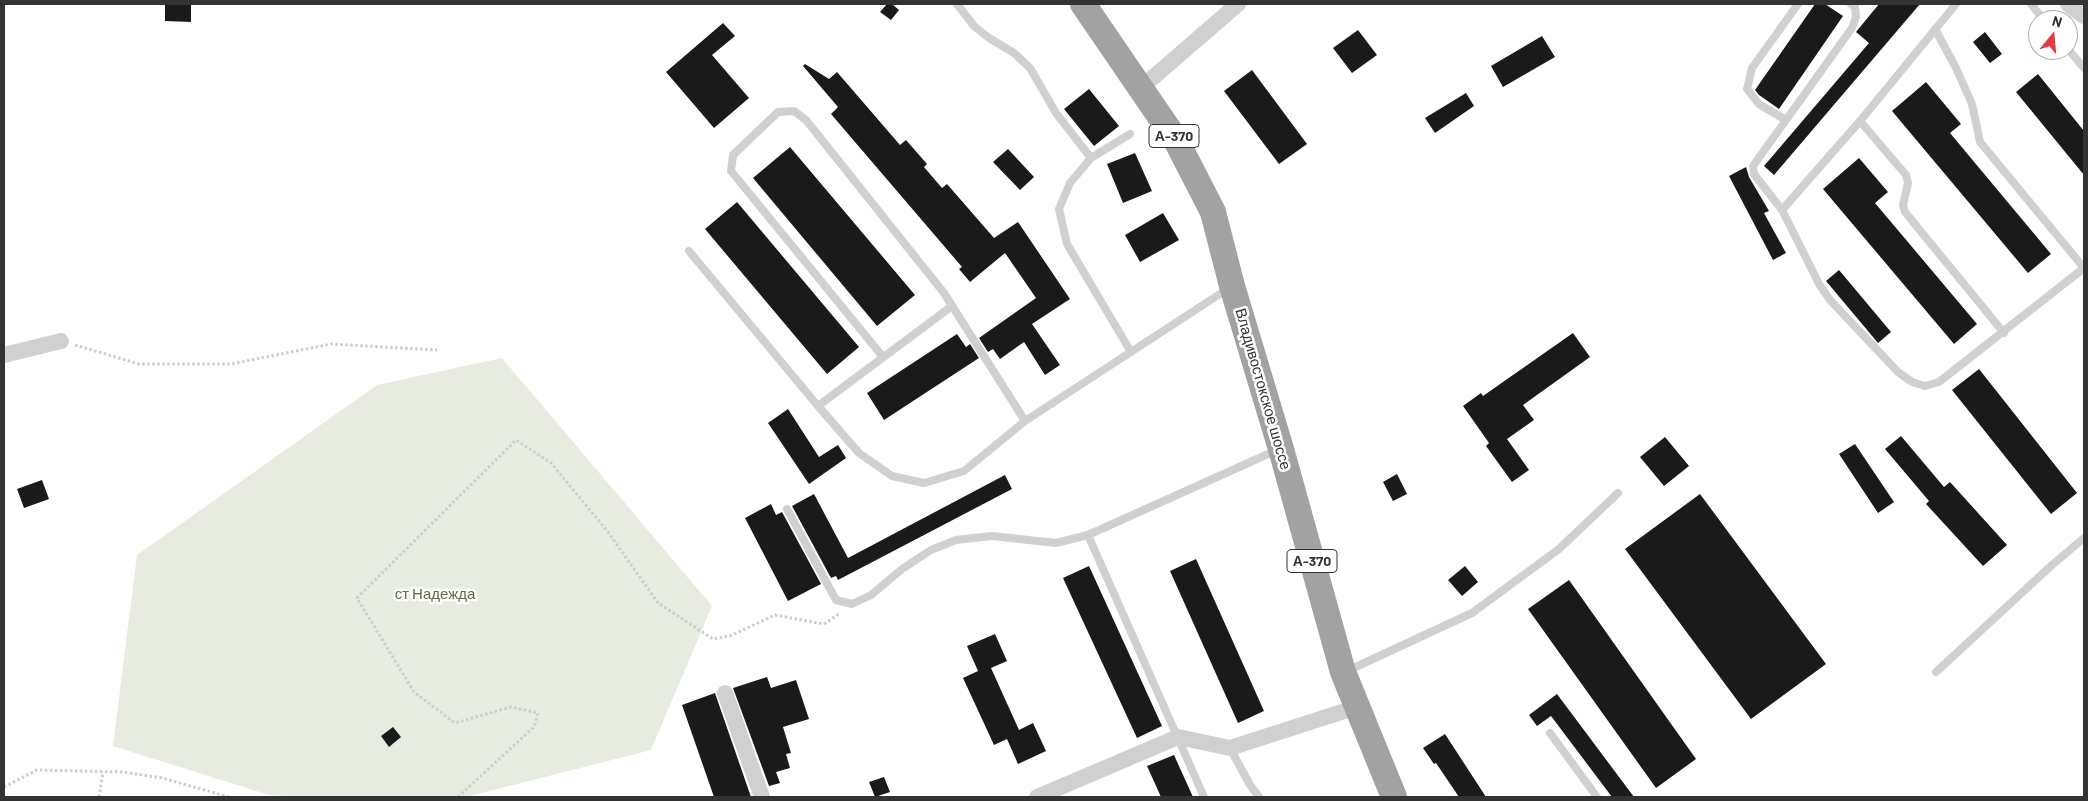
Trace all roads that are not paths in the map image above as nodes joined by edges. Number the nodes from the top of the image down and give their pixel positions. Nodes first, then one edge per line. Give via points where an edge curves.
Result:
1 (957, 4) edge
2 (1083, 4) edge
3 (1238, 4) edge
4 (1798, 4) edge
5 (1851, 4) edge
6 (1956, 4) edge
7 (2068, 4) edge
8 (2084, 16) edge
9 (1935, 29) junction
10 (1142, 87) junction
11 (1786, 120) junction
12 (1860, 121) junction
13 (1130, 134) dead end
14 (1091, 158) junction
15 (1782, 210) junction
16 (688, 251) dead end
17 (1232, 286) junction
18 (952, 306) junction
19 (2004, 333) junction
20 (61, 341) road end
21 (1131, 352) junction
22 (4, 355) edge
23 (883, 357) junction
24 (818, 406) junction
25 (1025, 421) junction
26 (1281, 449) junction
27 (1618, 494) dead end
28 (787, 508) dead end
29 (1088, 535) junction
30 (2084, 538) edge
31 (1343, 672) junction
32 (1936, 672) dead end
33 (725, 693) dead end
34 (1357, 707) junction
35 (1550, 733) dead end
36 (1178, 737) junction
37 (1230, 748) junction
38 (762, 797) edge
39 (1037, 797) edge
40 (1204, 797) edge
41 (1259, 797) edge
42 (1394, 797) edge
43 (1597, 797) edge

1 - 14 lane via 974,26 1030,68 1056,113
2 - 10 highway, Владивостокское шоссе / А-370
3 - 10 street
4 - 11 lane via 1752,68 1747,89 1759,104
5 - 11 lane via 1855,7 1856,17 1852,28
6 - 9 lane
7 - 8 street
9 - 12 lane
9 - 19 lane via 1972,104 1980,142 2084,268
10 - 17 highway, Владивостокское шоссе / А-370 via 1176,140 1213,212
11 - 15 lane via 1753,166 1754,174
12 - 15 lane
12 - 19 lane via 1906,175 1905,212
13 - 14 lane
14 - 21 lane via 1070,182 1060,209 1067,244
15 - 19 lane via 1830,300 1898,372 1912,382 1925,386 1939,382
16 - 24 lane
17 - 21 lane
17 - 26 highway, Владивостокское шоссе / А-370
18 - 23 lane
18 - 23 lane via 806,120 794,111 778,112 733,155 731,171
18 - 25 lane
20 - 22 street
21 - 25 lane
23 - 24 lane
24 - 25 lane via 859,453 892,476 924,483 964,471
26 - 29 lane
26 - 31 highway, Владивостокское шоссе / А-370
27 - 31 lane via 1559,549 1472,613
28 - 29 lane via 836,600 852,604 871,595 931,550 956,540 992,536 1056,543
29 - 36 lane
30 - 32 lane
31 - 34 highway, Владивостокское шоссе / А-370
33 - 38 street
34 - 37 street
34 - 42 highway, Владивостокское шоссе / А-370
35 - 43 lane
36 - 37 street
36 - 39 street
36 - 40 lane
37 - 41 lane

